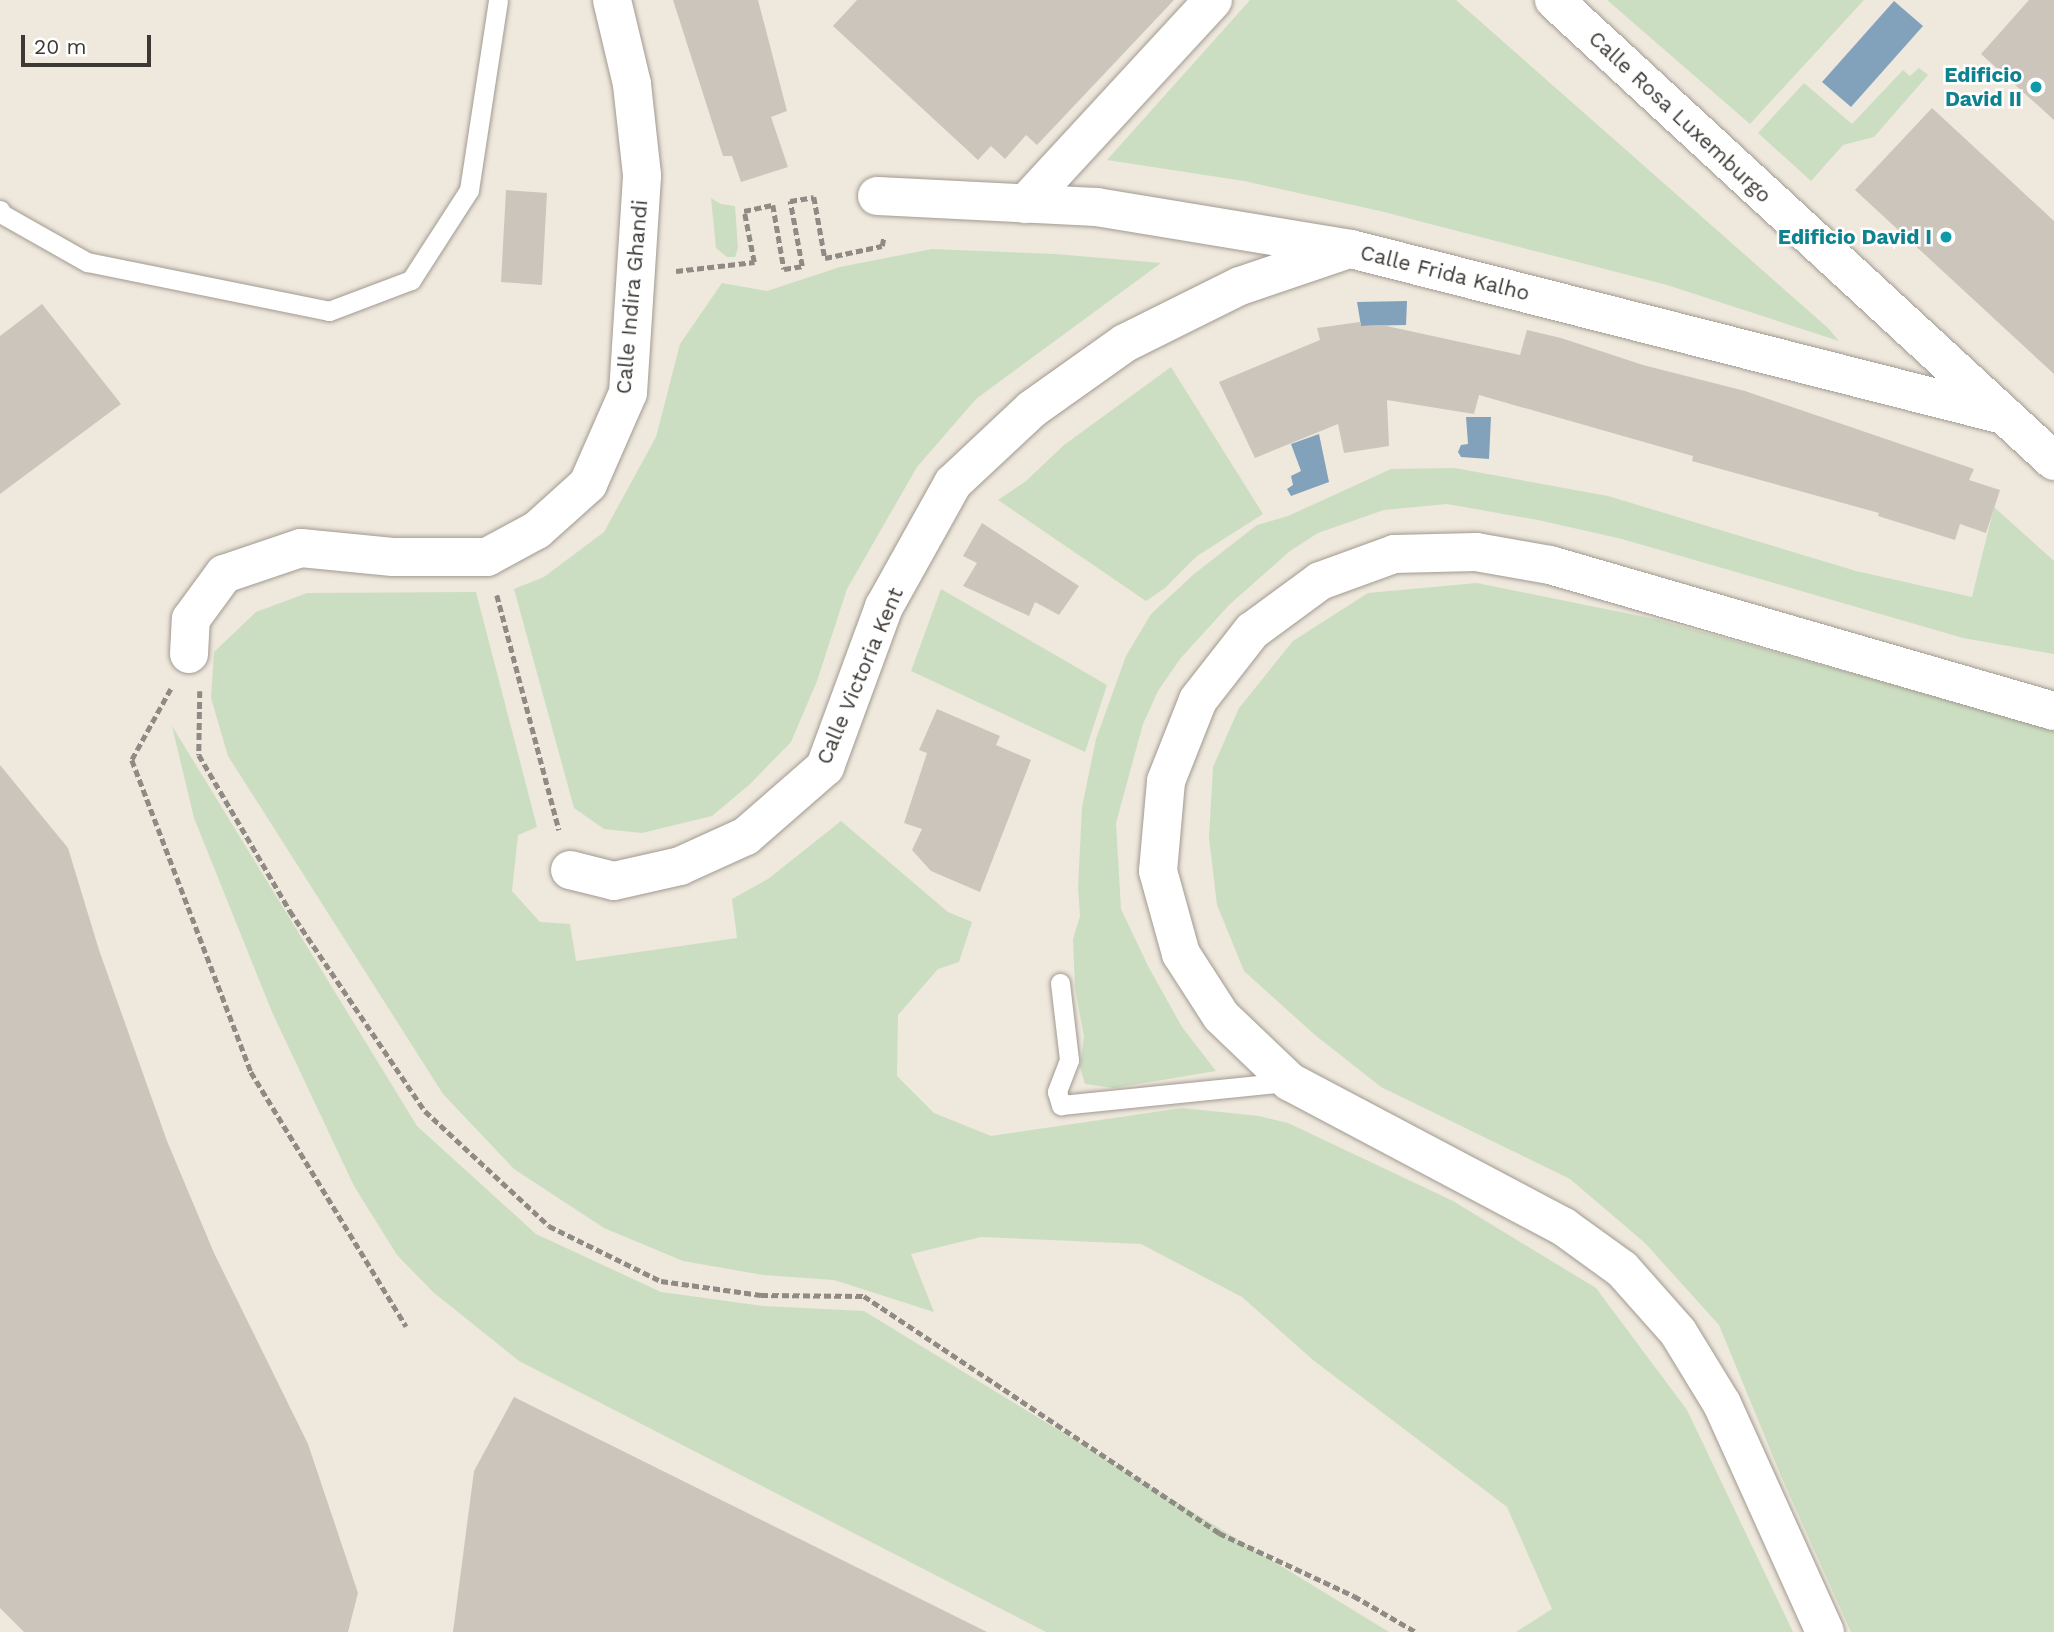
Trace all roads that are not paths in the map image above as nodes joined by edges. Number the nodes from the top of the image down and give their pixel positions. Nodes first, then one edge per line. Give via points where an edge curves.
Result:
1 (498, 0) edge
2 (612, 0) edge
3 (1213, 0) edge
4 (1554, 0) edge
5 (877, 196) dead end
6 (1025, 204) junction
7 (0, 210) edge
8 (1351, 249) junction
9 (2003, 415) junction
10 (2054, 461) edge
11 (189, 654) road end
12 (2054, 711) edge
13 (570, 870) road end
14 (1060, 983) dead end
15 (1290, 1082) junction
16 (1825, 1632) edge

1 - 7 lane via 469,190 411,280 329,311 87,262
2 - 11 street, Calle Indira Ghandi via 632,84 642,175 637,276 628,393 588,484 537,530 487,557 393,557 302,548 224,574 191,618
3 - 6 street
4 - 9 street, Calle Rosa Luxemburgo
5 - 6 street, Calle Frida Kalho
6 - 8 street, Calle Frida Kalho via 1097,207
8 - 9 street, Calle Frida Kalho
8 - 13 street, Calle Victoria Kent via 1240,286 1125,343 1032,409 953,483 884,607 825,767 746,836 680,866 614,881
9 - 10 street, Calle Rosa Luxemburgo
12 - 15 street via 1538,562 1476,552 1394,554 1320,581 1252,631 1198,700 1166,781 1158,871 1181,954 1221,1016
14 - 15 lane via 1069,1060 1057,1091 1061,1105
15 - 16 street via 1564,1227 1622,1269 1678,1332 1722,1404

